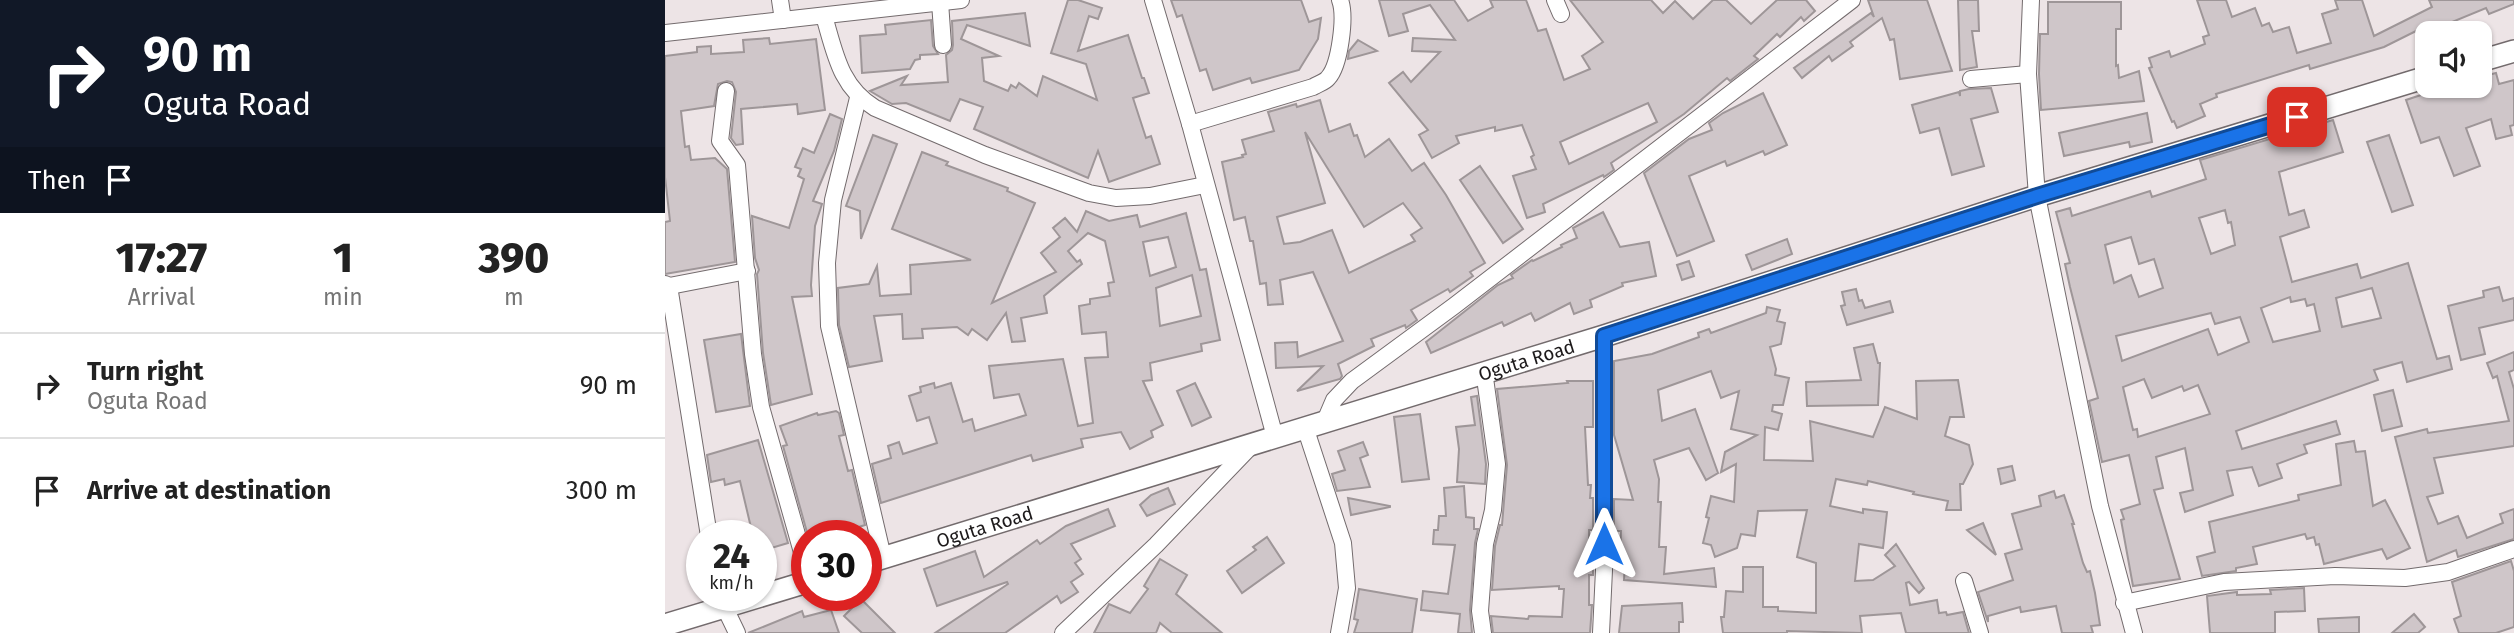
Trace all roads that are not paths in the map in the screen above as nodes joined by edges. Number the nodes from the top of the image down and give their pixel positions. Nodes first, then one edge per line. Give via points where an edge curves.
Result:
1 (781, 0) edge
2 (961, 0) edge
3 (1153, 0) edge
4 (1340, 0) edge
5 (1851, 0) edge
6 (2031, 0) edge
7 (940, 2) junction
8 (824, 16) junction
9 (783, 20) junction
10 (665, 33) edge
11 (943, 46) dead end
12 (2514, 51) edge
13 (2492, 57) edge
14 (2028, 74) junction
15 (1971, 79) dead end
16 (2415, 81) edge
17 (726, 91) dead end
18 (858, 98) junction
19 (1190, 124) junction
20 (1205, 185) junction
21 (2037, 196) junction
22 (747, 271) junction
23 (666, 285) edge
24 (1604, 336) junction
25 (1484, 371) junction
26 (1315, 424) junction
27 (1275, 437) junction
28 (1254, 444) junction
29 (706, 520) edge
30 (793, 520) edge
31 (866, 520) edge
32 (2514, 550) edge
33 (882, 558) edge
34 (1964, 581) dead end
35 (2124, 603) junction
36 (701, 611) edge
37 (728, 611) edge
38 (665, 625) edge
39 (737, 633) edge
40 (1063, 633) edge
41 (1339, 633) edge
42 (1483, 633) edge
43 (1601, 633) edge
44 (1980, 633) edge
45 (2134, 633) edge

1 - 9 street
2 - 7 street
3 - 19 street
4 - 19 street via 1343,22 1327,79
5 - 26 street via 1352,381
6 - 14 street
7 - 8 street
7 - 11 street
8 - 9 street
8 - 18 street via 841,72
9 - 10 street
12 - 13 main road
14 - 15 street
14 - 21 street
16 - 21 main road, Oguta Road
17 - 22 street via 720,141 737,165
18 - 20 street via 985,155 1089,193 1116,198
18 - 31 street via 833,200 827,263 829,326
19 - 20 street
20 - 27 street
21 - 24 main road, Oguta Road
21 - 35 street
22 - 23 street
22 - 30 street via 761,407
23 - 29 street
24 - 25 main road, Oguta Road
24 - 43 street
25 - 26 main road, Oguta Road
25 - 42 street via 1497,464 1484,557
26 - 27 main road, Oguta Road
26 - 41 street via 1343,544 1347,588
27 - 28 main road, Oguta Road
28 - 33 main road, Oguta Road
28 - 40 street
32 - 35 street via 2448,572 2224,582
34 - 44 street
35 - 45 street
36 - 38 main road
37 - 39 street

